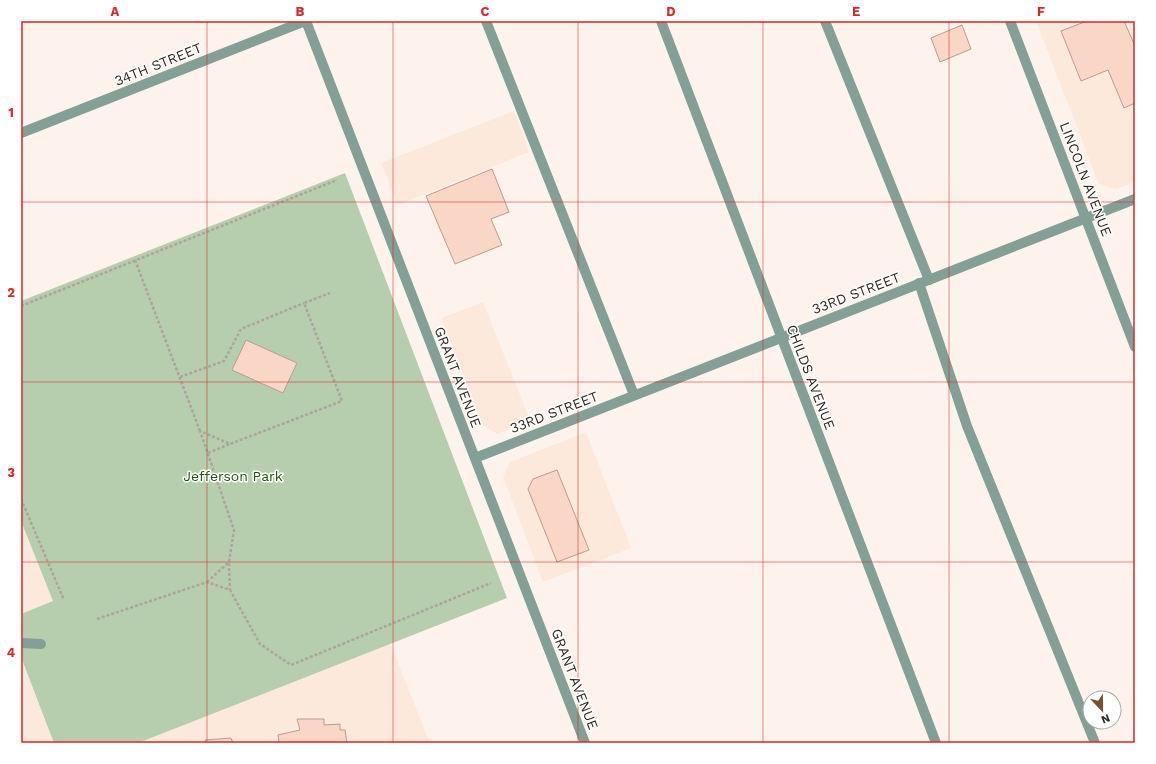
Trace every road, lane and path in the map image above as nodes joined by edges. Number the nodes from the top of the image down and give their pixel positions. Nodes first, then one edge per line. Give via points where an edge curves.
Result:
1 (306, 21) edge
2 (486, 21) edge
3 (661, 21) edge
4 (825, 21) edge
5 (1010, 21) edge
6 (21, 133) edge
7 (337, 180) dead end
8 (1135, 199) edge
9 (1086, 218) junction
10 (135, 260) junction
11 (924, 282) junction
12 (330, 293) dead end
13 (304, 303) junction
14 (21, 306) edge
15 (781, 338) junction
16 (1135, 347) edge
17 (180, 377) junction
18 (634, 395) junction
19 (200, 431) junction
20 (230, 444) junction
21 (208, 453) junction
22 (475, 458) junction
23 (21, 499) edge
24 (230, 562) junction
25 (207, 582) junction
26 (491, 583) dead end
27 (230, 590) junction
28 (64, 600) dead end
29 (98, 618) dead end
30 (21, 643) edge
31 (41, 644) dead end
32 (584, 743) edge
33 (936, 743) edge
34 (1095, 743) edge

1 - 6 street, 34TH STREET
1 - 22 street, GRANT AVENUE
2 - 18 street
3 - 15 street, CHILDS AVENUE
4 - 11 street
5 - 9 street, LINCOLN AVENUE
7 - 10 path
8 - 9 street, 33RD STREET
9 - 11 street, 33RD STREET
9 - 16 street, LINCOLN AVENUE
10 - 14 path
10 - 17 path
11 - 15 street, 33RD STREET
11 - 34 street via 967,426
12 - 13 path
13 - 17 path via 241,328 224,361
13 - 20 path via 342,401
15 - 18 street, 33RD STREET
15 - 33 street, CHILDS AVENUE
17 - 19 path
18 - 22 street, 33RD STREET
19 - 20 path
19 - 21 path
20 - 21 path
21 - 24 path via 234,530
22 - 32 street, GRANT AVENUE
23 - 28 path
24 - 25 path
24 - 27 path
25 - 27 path
25 - 29 path
26 - 27 path via 290,664 260,644
30 - 31 street

